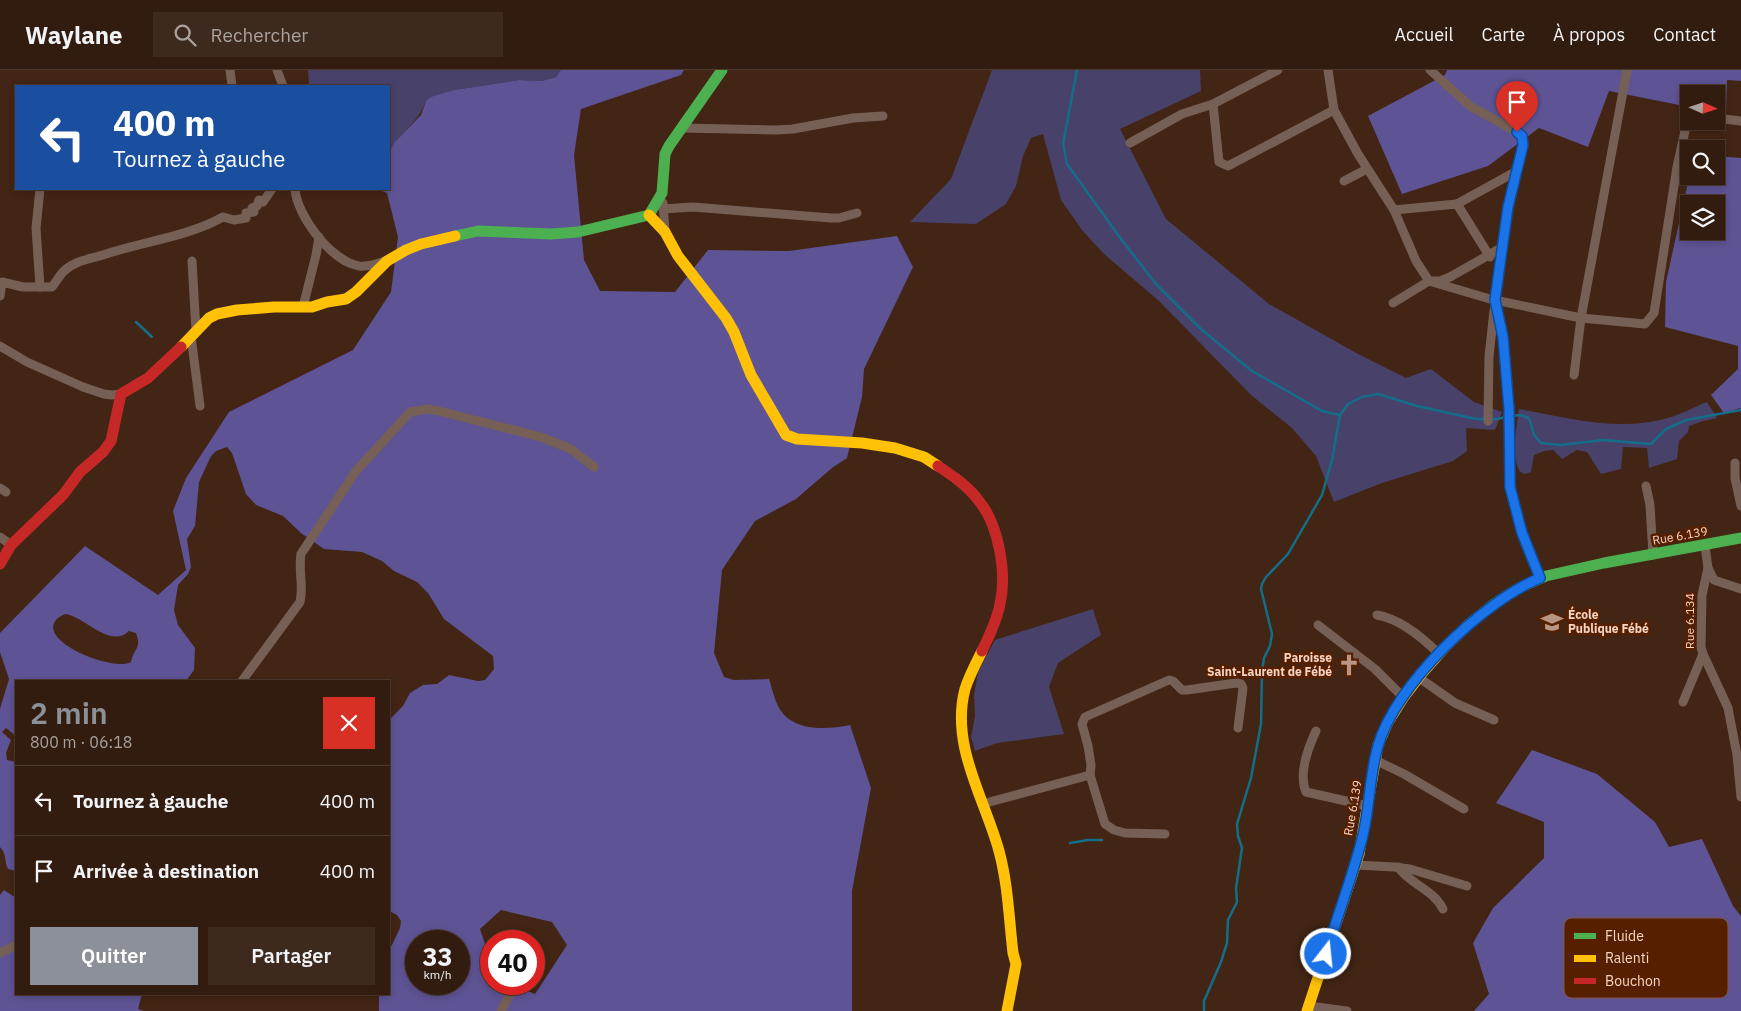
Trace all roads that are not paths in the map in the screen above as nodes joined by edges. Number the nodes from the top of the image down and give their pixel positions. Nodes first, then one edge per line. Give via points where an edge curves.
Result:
1 (230, 70) edge
2 (277, 70) edge
3 (722, 70) edge
4 (1278, 70) edge
5 (1328, 70) edge
6 (1430, 70) edge
7 (1627, 70) edge
8 (232, 85) edge
9 (283, 85) edge
10 (1213, 104) junction
11 (1334, 110) junction
12 (883, 116) dead end
13 (1725, 119) edge
14 (1741, 122) edge
15 (682, 128) junction
16 (1685, 130) edge
17 (1130, 143) dead end
18 (1367, 169) junction
19 (1515, 172) junction
20 (1344, 181) dead end
21 (40, 190) edge
22 (271, 190) edge
23 (295, 190) edge
24 (662, 193) junction
25 (1457, 204) junction
26 (663, 209) junction
27 (1394, 210) junction
28 (857, 212) dead end
29 (648, 215) junction
30 (665, 232) junction
31 (319, 237) junction
32 (1501, 248) junction
33 (1490, 256) junction
34 (192, 261) dead end
35 (387, 261) junction
36 (1, 281) edge
37 (1429, 281) junction
38 (40, 287) junction
39 (0, 296) edge
40 (1495, 300) junction
41 (1393, 303) dead end
42 (303, 308) junction
43 (1581, 318) junction
44 (194, 333) junction
45 (0, 346) edge
46 (1574, 375) dead end
47 (121, 394) junction
48 (200, 406) dead end
49 (1488, 421) dead end
50 (1735, 463) dead end
51 (594, 467) dead end
52 (1646, 486) dead end
53 (1741, 506) edge
54 (0, 537) edge
55 (1741, 538) edge
56 (11, 545) junction
57 (1705, 546) junction
58 (1653, 554) junction
59 (0, 564) edge
60 (1708, 568) junction
61 (1540, 578) junction
62 (1741, 590) edge
63 (1377, 615) dead end
64 (1318, 625) dead end
65 (1439, 654) junction
66 (1703, 654) junction
67 (1418, 677) junction
68 (243, 680) edge
69 (1403, 697) junction
70 (1683, 702) dead end
71 (1494, 720) dead end
72 (1238, 728) dead end
73 (1316, 731) dead end
74 (1375, 760) junction
75 (1090, 775) junction
76 (1741, 797) edge
77 (982, 804) junction
78 (1368, 806) junction
79 (1464, 810) dead end
80 (1165, 834) dead end
81 (1356, 865) junction
82 (1398, 867) junction
83 (1467, 886) dead end
84 (1443, 909) dead end
85 (15, 946) edge
86 (0, 954) edge
87 (510, 995) edge
88 (1308, 1008) edge
89 (501, 1011) edge
90 (1007, 1011) edge
91 (1347, 1011) edge

1 - 8 street
2 - 9 street
3 - 15 street
4 - 10 street
5 - 11 street
6 - 19 street via 1470,106 1522,136 1523,145
7 - 43 street
10 - 11 street via 1219,162 1228,166
10 - 17 street via 1182,114
11 - 18 street
12 - 15 street via 777,130
13 - 14 street
15 - 24 street via 665,154
16 - 43 street via 1654,313 1645,324
18 - 20 street
18 - 27 street
19 - 25 street
19 - 32 street
21 - 38 street via 36,228
22 - 38 street via 263,202 259,200 252,208 254,212 246,213 246,218 234,220 223,217 180,235 86,259 64,271 52,287
23 - 31 street via 300,210
24 - 26 street
24 - 29 street
25 - 27 street
25 - 33 street
26 - 28 street via 693,207 832,218
26 - 30 street
27 - 37 street via 1416,261
29 - 30 street
29 - 35 street via 563,234 478,231 421,244
30 - 77 street via 678,256 726,318 751,375 786,435 797,439 874,444 925,457 965,486 990,516 999,555 1001,598 995,622 966,688 963,703 966,752
31 - 35 street via 343,259 356,265
31 - 42 street
32 - 33 street
32 - 40 street
33 - 37 street via 1450,277
34 - 44 street
35 - 42 street via 346,298
36 - 38 street
36 - 39 street
37 - 40 street
37 - 41 street
40 - 43 street
40 - 49 street via 1489,356
40 - 61 street via 1503,337 1509,409 1510,487 1522,533
42 - 44 street via 274,307 217,314
43 - 46 street
44 - 47 street via 159,371
44 - 48 street
45 - 47 street via 27,362 84,387 104,394
47 - 56 street via 112,441
50 - 53 street
51 - 68 street via 571,449 541,436 439,411 410,412 356,471 301,554 300,602
52 - 58 street
54 - 56 street
55 - 57 street, Rue 6.139
56 - 59 street
57 - 58 street, Rue 6.139
57 - 60 street
58 - 61 street, Rue 6.139
60 - 62 street via 1717,582
60 - 66 street, Rue 6.134 via 1702,595
61 - 65 street, Rue 6.139 via 1515,590 1480,616
63 - 65 street via 1400,624
64 - 69 street via 1375,669
65 - 67 street, Rue 6.139
66 - 70 street, Rue 6.134
66 - 76 street via 1728,708
67 - 69 street, Rue 6.139
67 - 71 street via 1455,703
69 - 74 street, Rue 6.139 via 1387,724
72 - 75 street via 1241,684 1182,690 1169,680 1085,717 1082,724 1091,765
73 - 78 street via 1306,757 1306,792
74 - 78 street, Rue 6.139
74 - 79 street
75 - 77 street
75 - 80 street via 1109,828 1125,833
77 - 90 street via 999,852 1016,964
78 - 81 street, Rue 6.139
81 - 82 street
81 - 88 street, Rue 6.139
82 - 83 street
82 - 84 street via 1436,897
85 - 86 street
87 - 89 street
88 - 91 street

